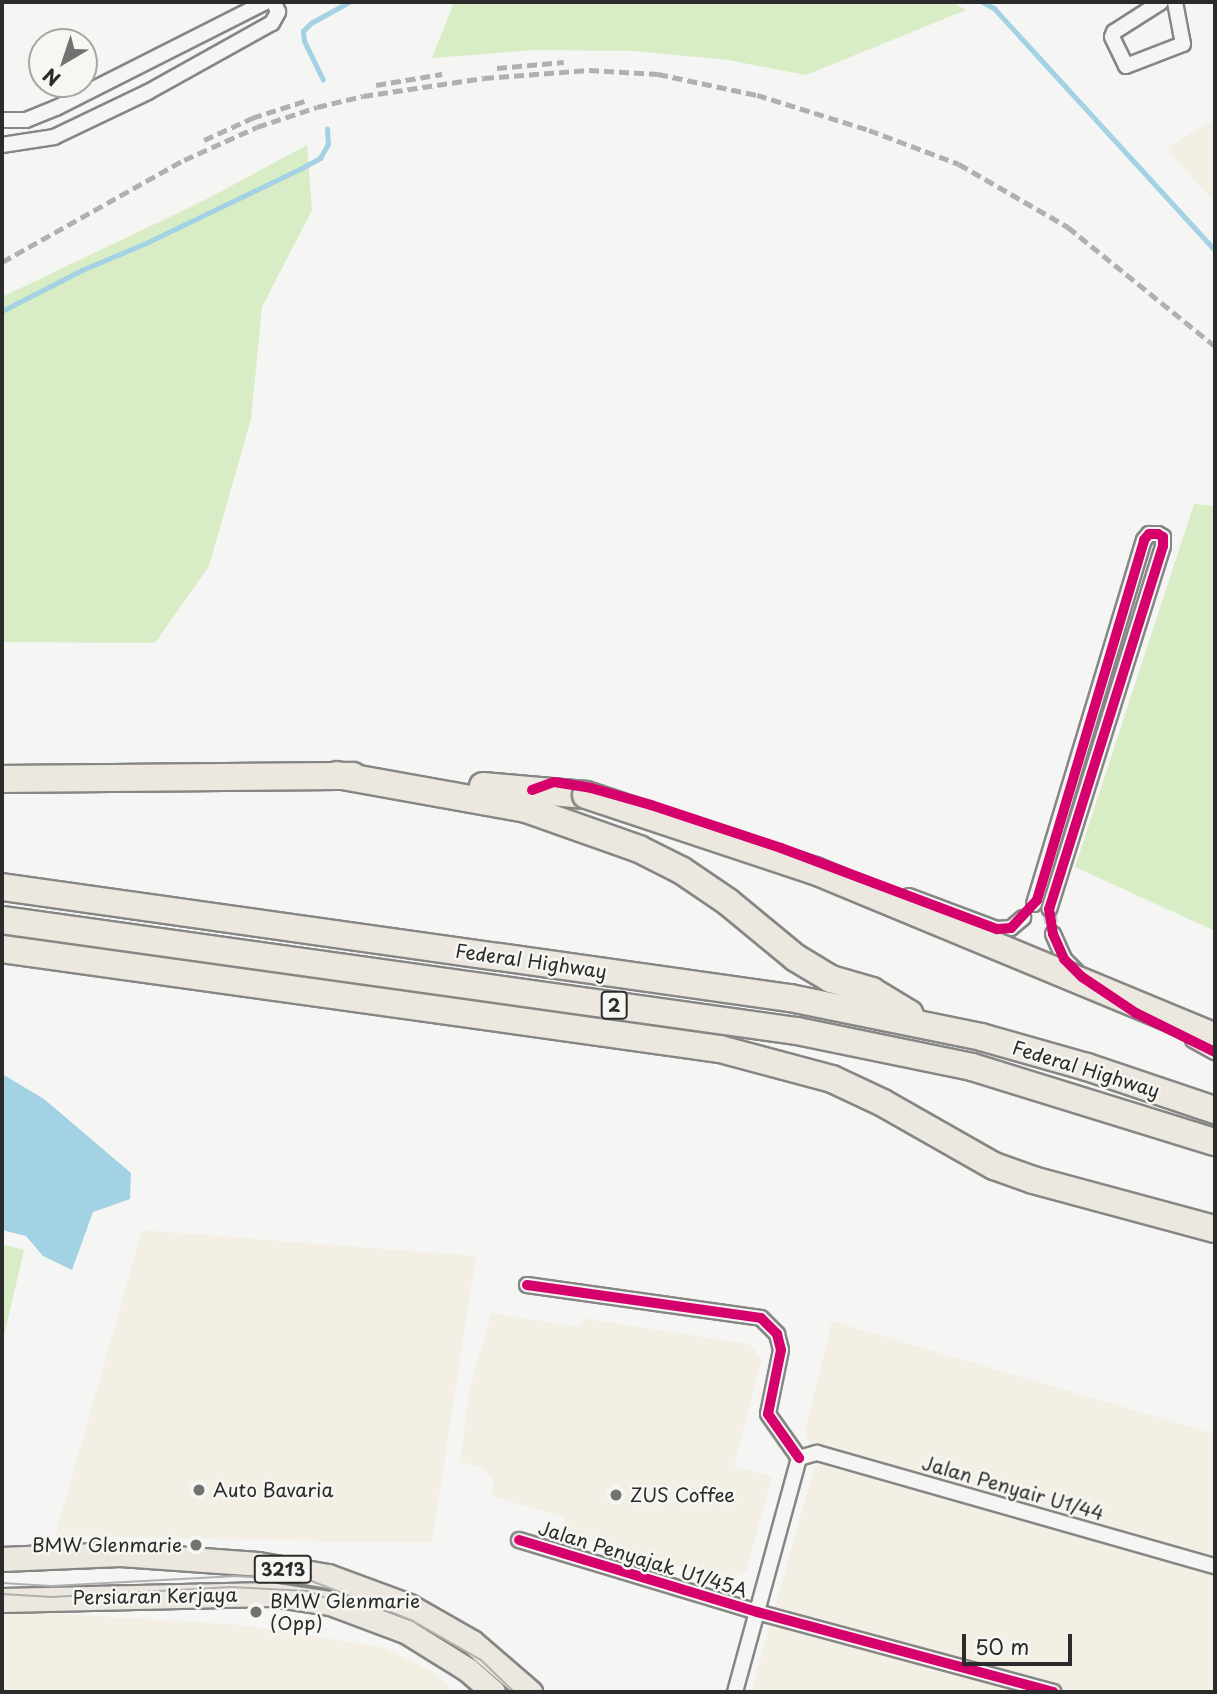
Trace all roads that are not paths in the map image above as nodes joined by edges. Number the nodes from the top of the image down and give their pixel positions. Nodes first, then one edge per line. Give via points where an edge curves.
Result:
1 (266, 2) edge
2 (274, 2) edge
3 (1160, 2) edge
4 (1175, 2) edge
5 (136, 68) junction
6 (148, 92) junction
7 (2, 120) edge
8 (2, 145) edge
9 (337, 775) junction
10 (2, 779) edge
11 (532, 790) junction
12 (2, 887) edge
13 (1034, 904) tunnel mouth
14 (1049, 909) tunnel mouth
15 (1023, 918) dead end
16 (2, 920) edge
17 (1053, 934) tunnel mouth
18 (2, 948) edge
19 (924, 1023) junction
20 (1215, 1037) edge
21 (1215, 1052) edge
22 (1215, 1110) edge
23 (1215, 1142) edge
24 (1215, 1228) edge
25 (527, 1285) dead end
26 (799, 1458) junction
27 (519, 1540) dead end
28 (2, 1559) edge
29 (1215, 1566) edge
30 (2, 1600) edge
31 (757, 1612) junction
32 (493, 1692) edge
33 (530, 1692) edge
34 (735, 1692) edge
35 (1053, 1692) edge

1 - 5 street
2 - 6 street via 278,12 272,23
3 - 4 street via 1114,32 1112,37 1126,65 1183,44
5 - 6 street
5 - 7 street via 26,120
6 - 8 street via 54,137
9 - 10 highway
9 - 11 highway
9 - 19 highway via 526,809 639,849 728,902 808,965 831,979 872,991
11 - 15 street via 554,782 651,805 997,929 1011,928
11 - 20 highway, bridge via 586,795 814,871
12 - 19 highway, Federal Highway / 2 via 790,998
13 - 14 street via 1144,540 1149,534 1158,534 1163,537 1163,547
16 - 23 highway, Federal Highway / 2 via 797,1031 972,1067
17 - 21 street via 1064,959 1082,977 1136,1013
18 - 24 highway via 720,1049 832,1079 994,1166
19 - 22 highway, Federal Highway / 2 via 1087,1067
25 - 26 street via 761,1318 777,1334 781,1350 768,1415
26 - 29 street, Jalan Penyair U1/44 via 817,1453
26 - 31 street
27 - 31 street, Jalan Penyajak U1/45A
28 - 33 main road, Persiaran Kerjaya / 3213 via 120,1554 226,1561 328,1576 410,1606 462,1636
30 - 32 main road, Persiaran Kerjaya / 3213 via 270,1594 330,1603 407,1632 468,1670
31 - 34 street
31 - 35 street, Jalan Penyajak U1/45A

